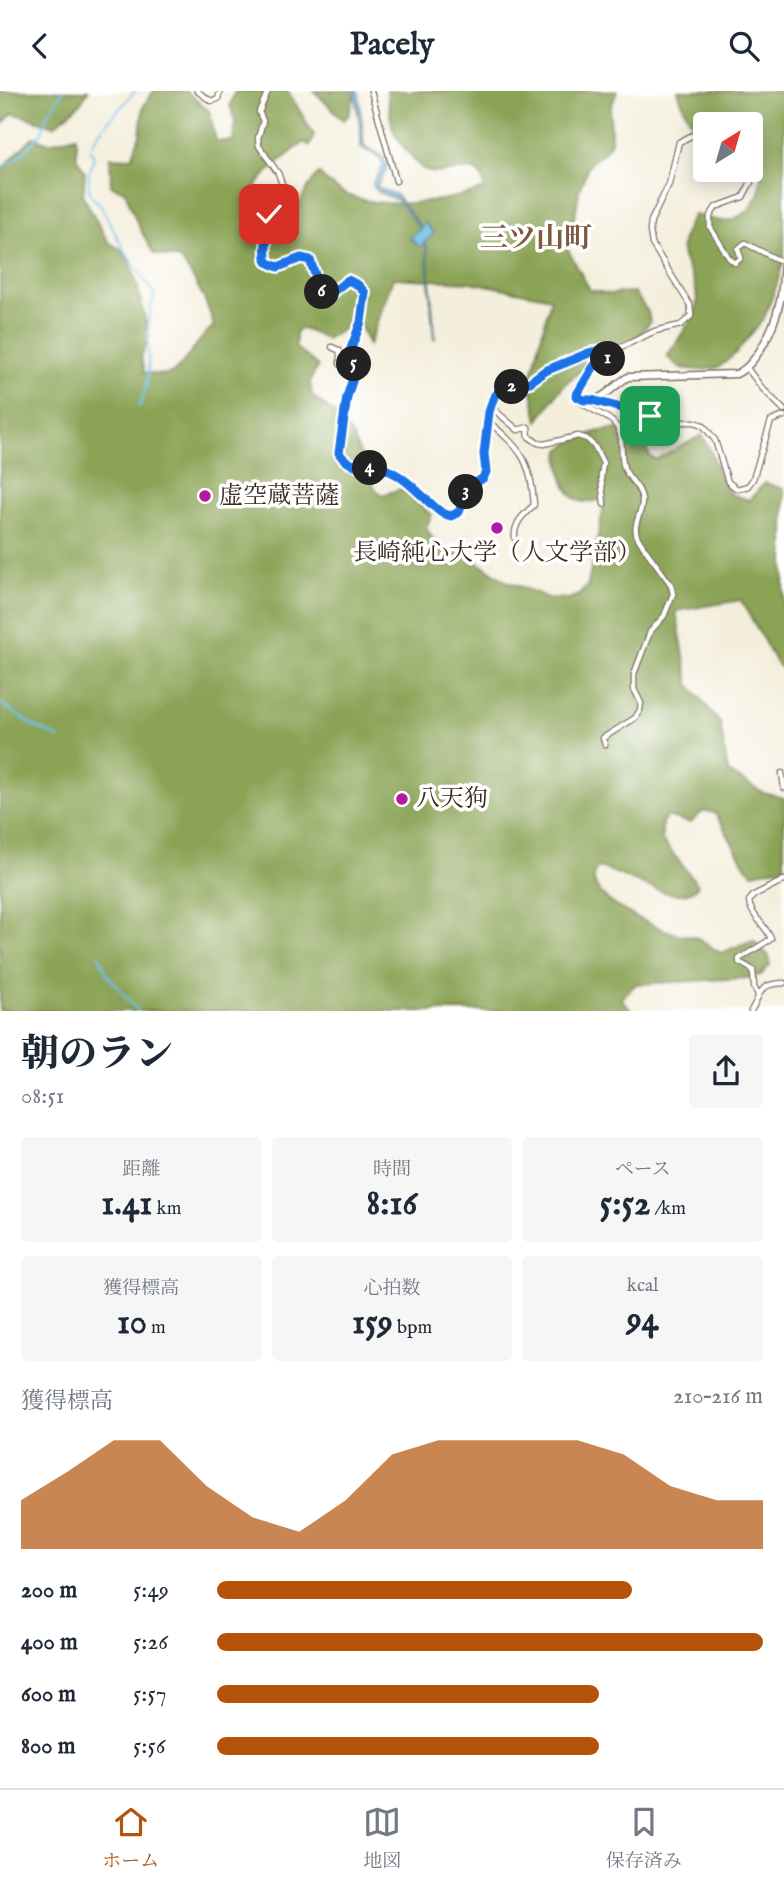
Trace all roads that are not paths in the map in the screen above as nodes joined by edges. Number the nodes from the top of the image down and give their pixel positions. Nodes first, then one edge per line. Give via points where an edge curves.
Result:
1 (197, 91) edge
2 (220, 91) edge
3 (268, 91) edge
4 (371, 91) edge
5 (693, 135) edge
6 (396, 181) dead end
7 (751, 182) edge
8 (784, 265) edge
9 (783, 285) edge
10 (332, 347) dead end
11 (615, 350) junction
12 (350, 355) junction
13 (747, 368) junction
14 (588, 400) junction
15 (491, 407) junction
16 (784, 410) edge
17 (784, 416) edge
18 (489, 422) junction
19 (484, 454) joint
20 (604, 504) dead end
21 (515, 539) dead end
22 (605, 745) dead end
23 (782, 773) edge
24 (784, 788) edge
25 (784, 880) edge
26 (784, 983) edge
27 (758, 995) junction
28 (751, 1011) edge

1 - 2 street via 211,101 218,99
3 - 12 street via 260,112 259,146 282,184 270,207 265,258 274,267 301,258 310,260 317,285 326,294 348,280 363,289 363,309
4 - 6 street
5 - 11 street via 679,142 669,184 650,230 652,244 690,305 691,316
7 - 8 street via 743,197 716,207 710,227 735,263 744,243
8 - 9 street
9 - 13 street via 777,312
10 - 12 street via 340,351 344,366
11 - 14 street via 615,356 598,363 582,384 576,396
11 - 15 street via 589,353 530,382 502,389
12 - 19 street via 355,372 338,447 346,462 388,470 451,516 459,512 469,486 483,478
13 - 14 street via 736,374 628,377 604,397
13 - 16 street
14 - 17 street via 664,422 703,425 715,440 728,482 737,489 753,479 771,421
14 - 22 street via 581,402 613,422 622,439 623,464 643,502 636,520 637,535 673,594 637,663 633,683 640,711 603,738
15 - 18 street
15 - 20 street via 518,430 528,427 529,437 538,443 578,436 587,439 603,463
18 - 19 street
18 - 21 street via 522,455 532,477 534,505 519,519
23 - 24 street
25 - 27 street via 749,901 771,939 739,959 753,970
26 - 27 street via 769,984
27 - 28 street

